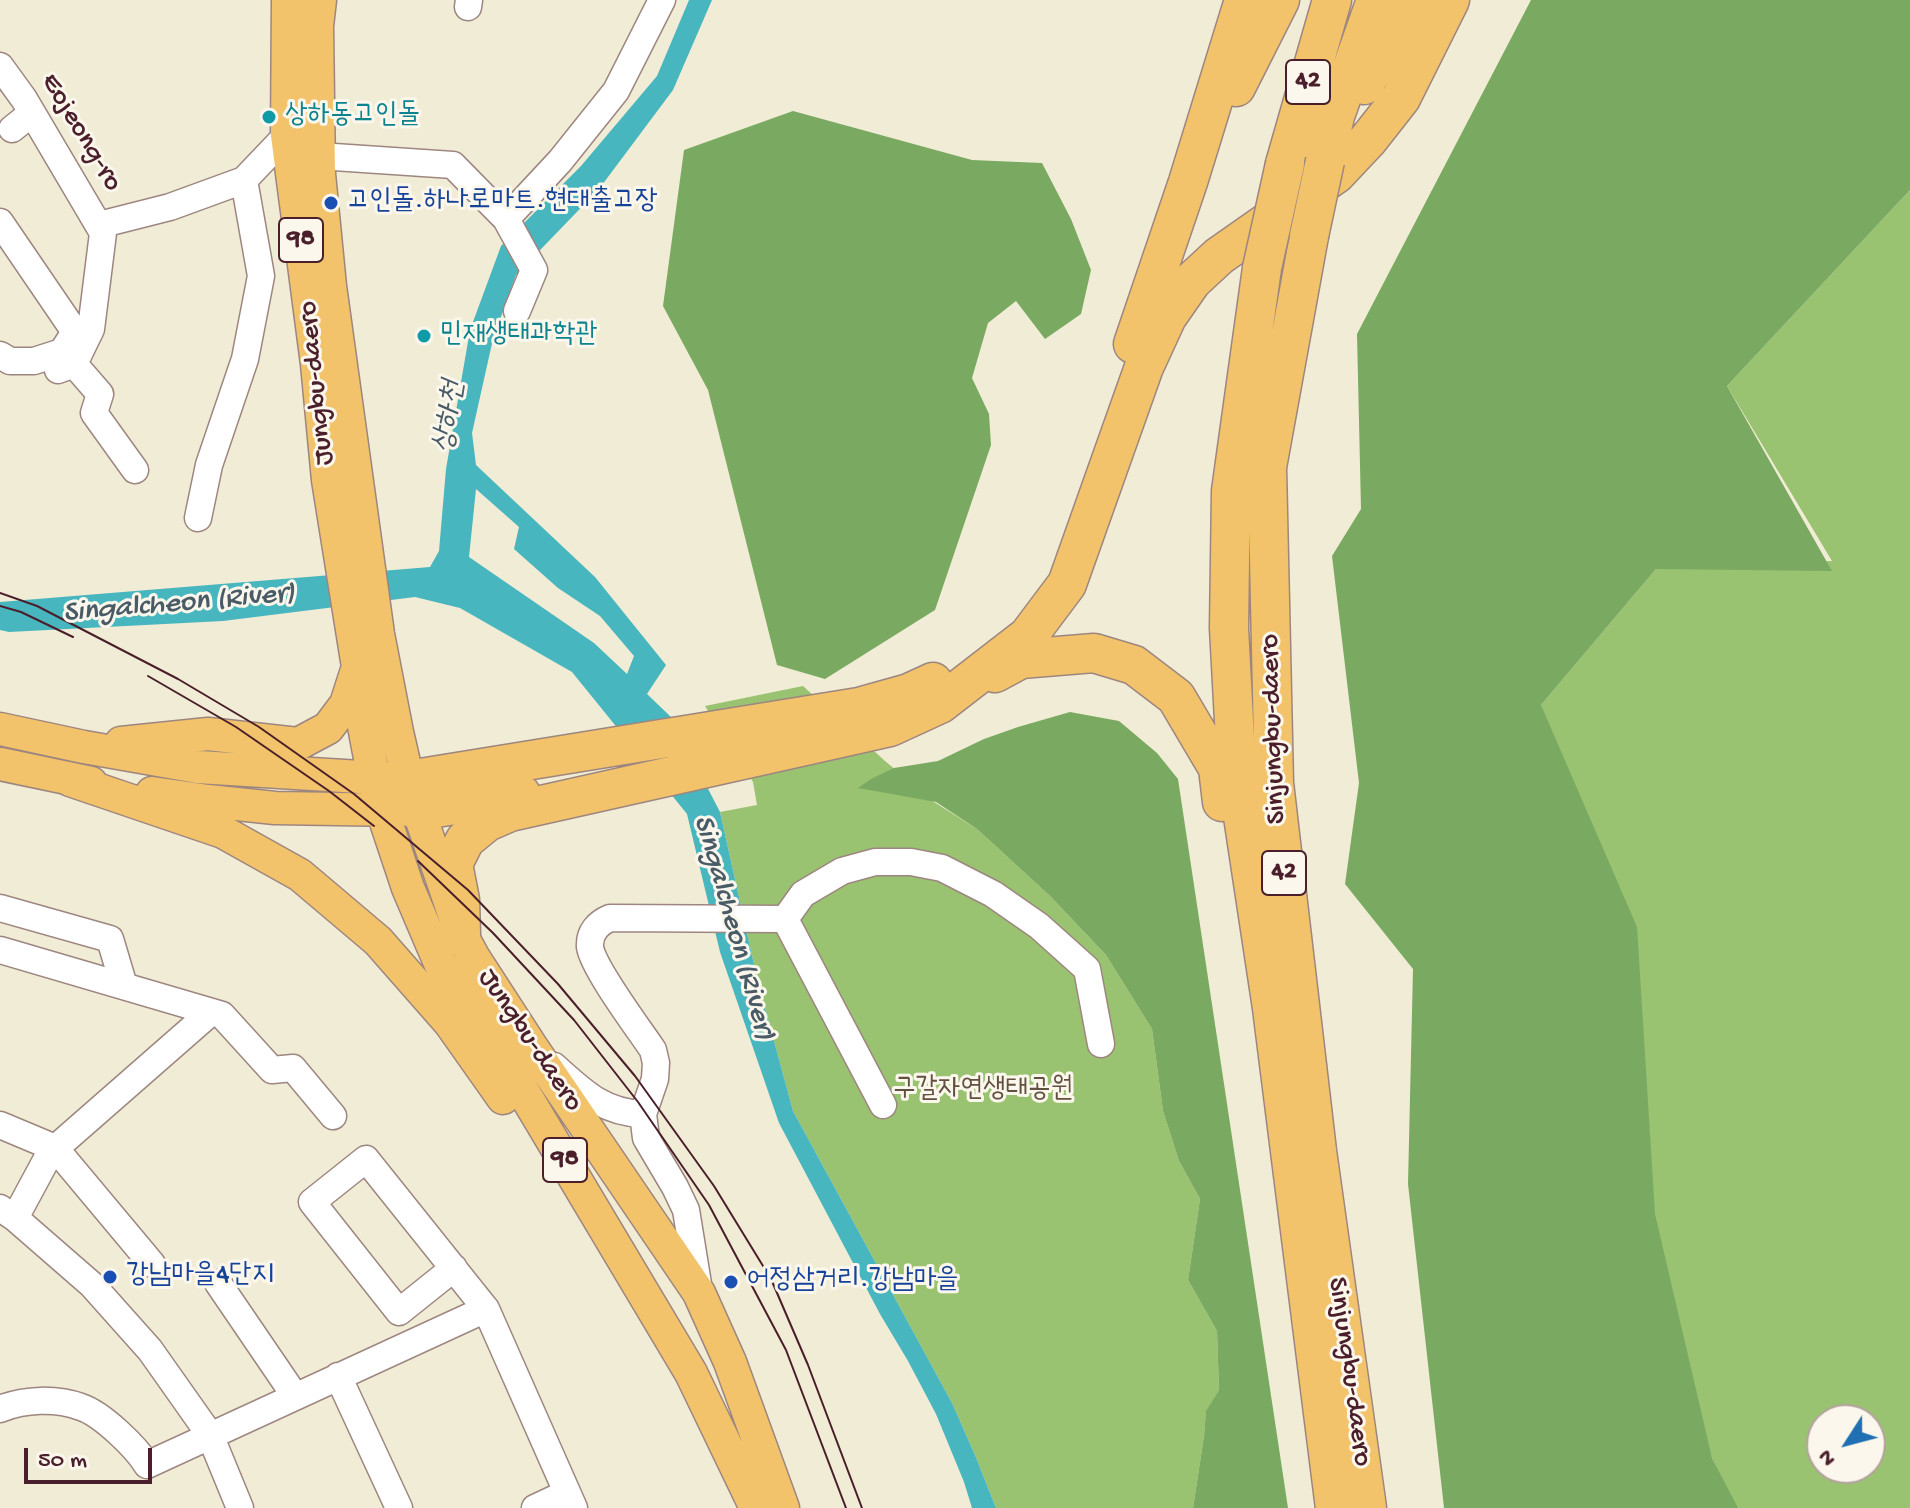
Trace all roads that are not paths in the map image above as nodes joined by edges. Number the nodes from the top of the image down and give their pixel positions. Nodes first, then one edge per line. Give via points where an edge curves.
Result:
1 (288, 0) edge
2 (320, 0) edge
3 (662, 0) edge
4 (1244, 0) edge
5 (1280, 0) edge
6 (1332, 0) edge
7 (1376, 0) edge
8 (1414, 0) edge
9 (1450, 0) edge
10 (0, 66) edge
11 (1335, 116) junction
12 (287, 135) junction
13 (319, 156) junction
14 (244, 180) junction
15 (1188, 182) junction
16 (506, 219) junction
17 (0, 222) edge
18 (101, 229) junction
19 (517, 311) dead end
20 (0, 355) edge
21 (74, 364) junction
22 (0, 367) edge
23 (135, 470) dead end
24 (342, 479) junction
25 (198, 518) dead end
26 (365, 634) junction
27 (358, 667) junction
28 (940, 704) junction
29 (874, 717) junction
30 (0, 729) edge
31 (84, 747) junction
32 (0, 764) edge
33 (70, 780) junction
34 (396, 795) junction
35 (464, 800) junction
36 (0, 908) edge
37 (785, 919) junction
38 (461, 934) junction
39 (0, 950) edge
40 (124, 986) junction
41 (211, 1012) junction
42 (1101, 1044) dead end
43 (531, 1046) junction
44 (883, 1105) dead end
45 (643, 1114) junction
46 (333, 1116) dead end
47 (0, 1125) edge
48 (55, 1148) junction
49 (8, 1213) edge
50 (605, 1227) junction
51 (152, 1264) dead end
52 (454, 1268) junction
53 (218, 1283) dead end
54 (699, 1293) junction
55 (486, 1309) junction
56 (691, 1373) junction
57 (338, 1376) junction
58 (295, 1396) junction
59 (0, 1409) edge
60 (210, 1435) junction
61 (571, 1500) edge
62 (240, 1508) edge
63 (399, 1508) edge
64 (535, 1508) edge
65 (739, 1508) edge
66 (756, 1508) edge
67 (783, 1508) edge
68 (801, 1508) edge
69 (1317, 1508) edge
70 (1335, 1508) edge
71 (1367, 1508) edge

1 - 12 main road, Jungbu-daero / 98
2 - 13 main road, Jungbu-daero / 98
3 - 16 street via 616,91
4 - 15 highway
5 - 15 highway
6 - 70 highway, Sinjungbu-daero / 42, bridge via 1285,164 1262,268 1231,491 1229,628 1237,777
7 - 11 highway, 42
8 - 11 highway via 1360,93
9 - 28 highway via 1401,98 1368,140 1336,174 1192,281 1167,317 1144,367 1067,584 1028,636
10 - 18 street, Eojeong-ro via 22,121
11 - 71 highway, Sinjungbu-daero / 42, bridge via 1267,467 1274,783 1317,1151
12 - 14 street
12 - 24 main road, Jungbu-daero / 98 via 317,364
13 - 16 street via 453,165
13 - 24 main road, Jungbu-daero / 98
14 - 18 street
14 - 25 street via 261,276 245,359 209,465
15 - 29 highway via 1096,454 1052,564 1027,605 959,669
16 - 19 street via 534,270
17 - 20 street via 75,332 62,352 34,361 10,361
18 - 21 street via 91,329
21 - 22 street via 48,374
21 - 23 street via 100,394 94,413
24 - 26 main road, 98
26 - 27 main road, Jungbu-daero / 98
26 - 34 main road, Jungbu-daero / 98
27 - 31 main road via 346,704 328,728 298,744 208,734
27 - 34 main road, Jungbu-daero / 98 via 363,721
28 - 29 highway
28 - 69 highway via 1021,659 1094,653 1134,665 1176,697 1218,768
29 - 35 highway
29 - 35 highway via 772,753
30 - 31 main road
31 - 34 main road
32 - 33 main road
33 - 34 main road via 275,808
33 - 50 main road via 223,832 300,875 378,941 450,1023 514,1115
34 - 35 highway
34 - 38 main road, Jungbu-daero / 98
34 - 50 main road, Jungbu-daero / 98 via 408,888 440,963
35 - 38 highway via 464,842 453,864
36 - 40 street via 110,939
37 - 42 street via 803,894 842,871 875,862 942,868 1039,926 1087,969
37 - 44 street
37 - 45 street via 610,918 599,923 590,948 656,1063
38 - 43 main road, Jungbu-daero / 98
39 - 40 street
40 - 41 street
41 - 46 street via 222,1015 272,1070 293,1068
41 - 48 street
43 - 45 street via 590,1098
43 - 54 main road, Jungbu-daero / 98
45 - 54 street via 646,1138 686,1210
47 - 48 street
48 - 49 street
48 - 51 street
49 - 60 street via 92,1285 150,1350
50 - 56 main road, Jungbu-daero / 98
52 - 52 street via 366,1159 312,1202 399,1312
52 - 55 street
53 - 58 street
54 - 67 main road, Jungbu-daero / 98
54 - 68 main road via 748,1368
55 - 57 street
55 - 61 street
56 - 65 main road
56 - 66 main road, Jungbu-daero / 98
57 - 58 street
57 - 63 street
58 - 60 street
59 - 60 street via 44,1400 83,1407 115,1429 147,1465
60 - 62 street
61 - 64 street

